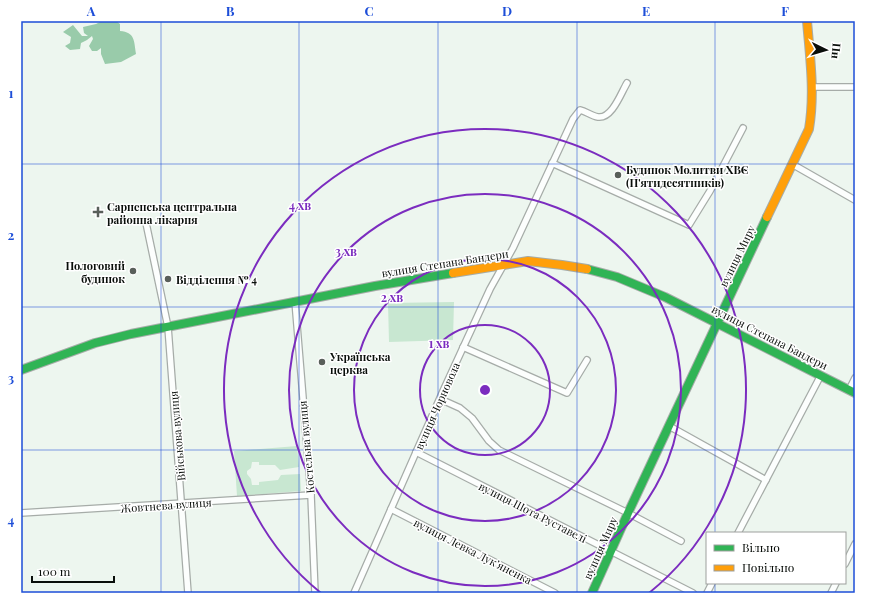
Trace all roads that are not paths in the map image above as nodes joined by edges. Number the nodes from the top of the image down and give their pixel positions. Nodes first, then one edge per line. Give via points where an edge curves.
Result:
1 (807, 21) edge
2 (627, 83) dead end
3 (811, 87) junction
4 (855, 87) edge
5 (743, 128) dead end
6 (552, 163) junction
7 (792, 164) junction
8 (855, 200) edge
9 (146, 224) dead end
10 (504, 264) junction
11 (295, 301) junction
12 (718, 322) junction
13 (168, 327) junction
14 (464, 347) junction
15 (587, 360) dead end
16 (21, 370) edge
17 (821, 375) junction
18 (855, 378) edge
19 (852, 391) edge
20 (440, 399) junction
21 (668, 426) junction
22 (416, 452) junction
23 (766, 480) junction
24 (311, 495) junction
25 (182, 504) junction
26 (391, 509) junction
27 (21, 513) edge
28 (628, 513) junction
29 (739, 532) edge
30 (681, 541) dead end
31 (855, 544) edge
32 (611, 551) junction
33 (846, 562) edge
34 (712, 584) edge
35 (836, 584) edge
36 (188, 593) edge
37 (315, 593) edge
38 (354, 593) edge
39 (555, 593) edge
40 (592, 593) edge
41 (693, 593) edge
42 (707, 593) edge
43 (831, 593) edge

1 - 3 main road, вулиця Миру
2 - 6 street, вулиця Чорновола via 610,112 604,117 580,110 576,114
3 - 4 street
3 - 7 main road, вулиця Миру via 812,117
5 - 6 street via 689,225
6 - 10 street, вулиця Чорновола
7 - 8 street
7 - 12 main road, вулиця Миру
9 - 13 street, Військова вулиця
10 - 11 main road, вулиця Степана Бандери
10 - 12 main road, вулиця Степана Бандери via 528,261 553,262 616,277 646,287
10 - 14 street, вулиця Чорновола
11 - 13 main road, вулиця Степана Бандери
11 - 24 street, Костельна вулиця
12 - 17 main road, вулиця Степана Бандери
12 - 21 main road, вулиця Миру
13 - 16 main road, вулиця Степана Бандери via 95,343
13 - 25 street, Військова вулиця
14 - 15 street via 567,393
14 - 20 street, вулиця Чорновола
17 - 19 main road, вулиця Степана Бандери
17 - 23 street
18 - 19 street
20 - 22 street, вулиця Чорновола
20 - 28 street, вулиця Миру via 460,408 472,418 499,450
21 - 23 street
21 - 28 main road, вулиця Миру
22 - 26 street, вулиця Чорновола
22 - 32 street, вулиця Шота Руставелі
23 - 29 street
24 - 25 street, Жовтнева вулиця
24 - 37 street, Костельна вулиця
25 - 27 street, Жовтнева вулиця
25 - 36 street, Військова вулиця
26 - 38 street, вулиця Чорновола
26 - 39 street, вулиця Левка Лукʼяненка
28 - 30 street, вулиця Миру
28 - 32 main road, вулиця Миру
31 - 33 street
32 - 40 main road, вулиця Миру
32 - 41 street, вулиця Шота Руставелі
34 - 42 street
35 - 43 street

